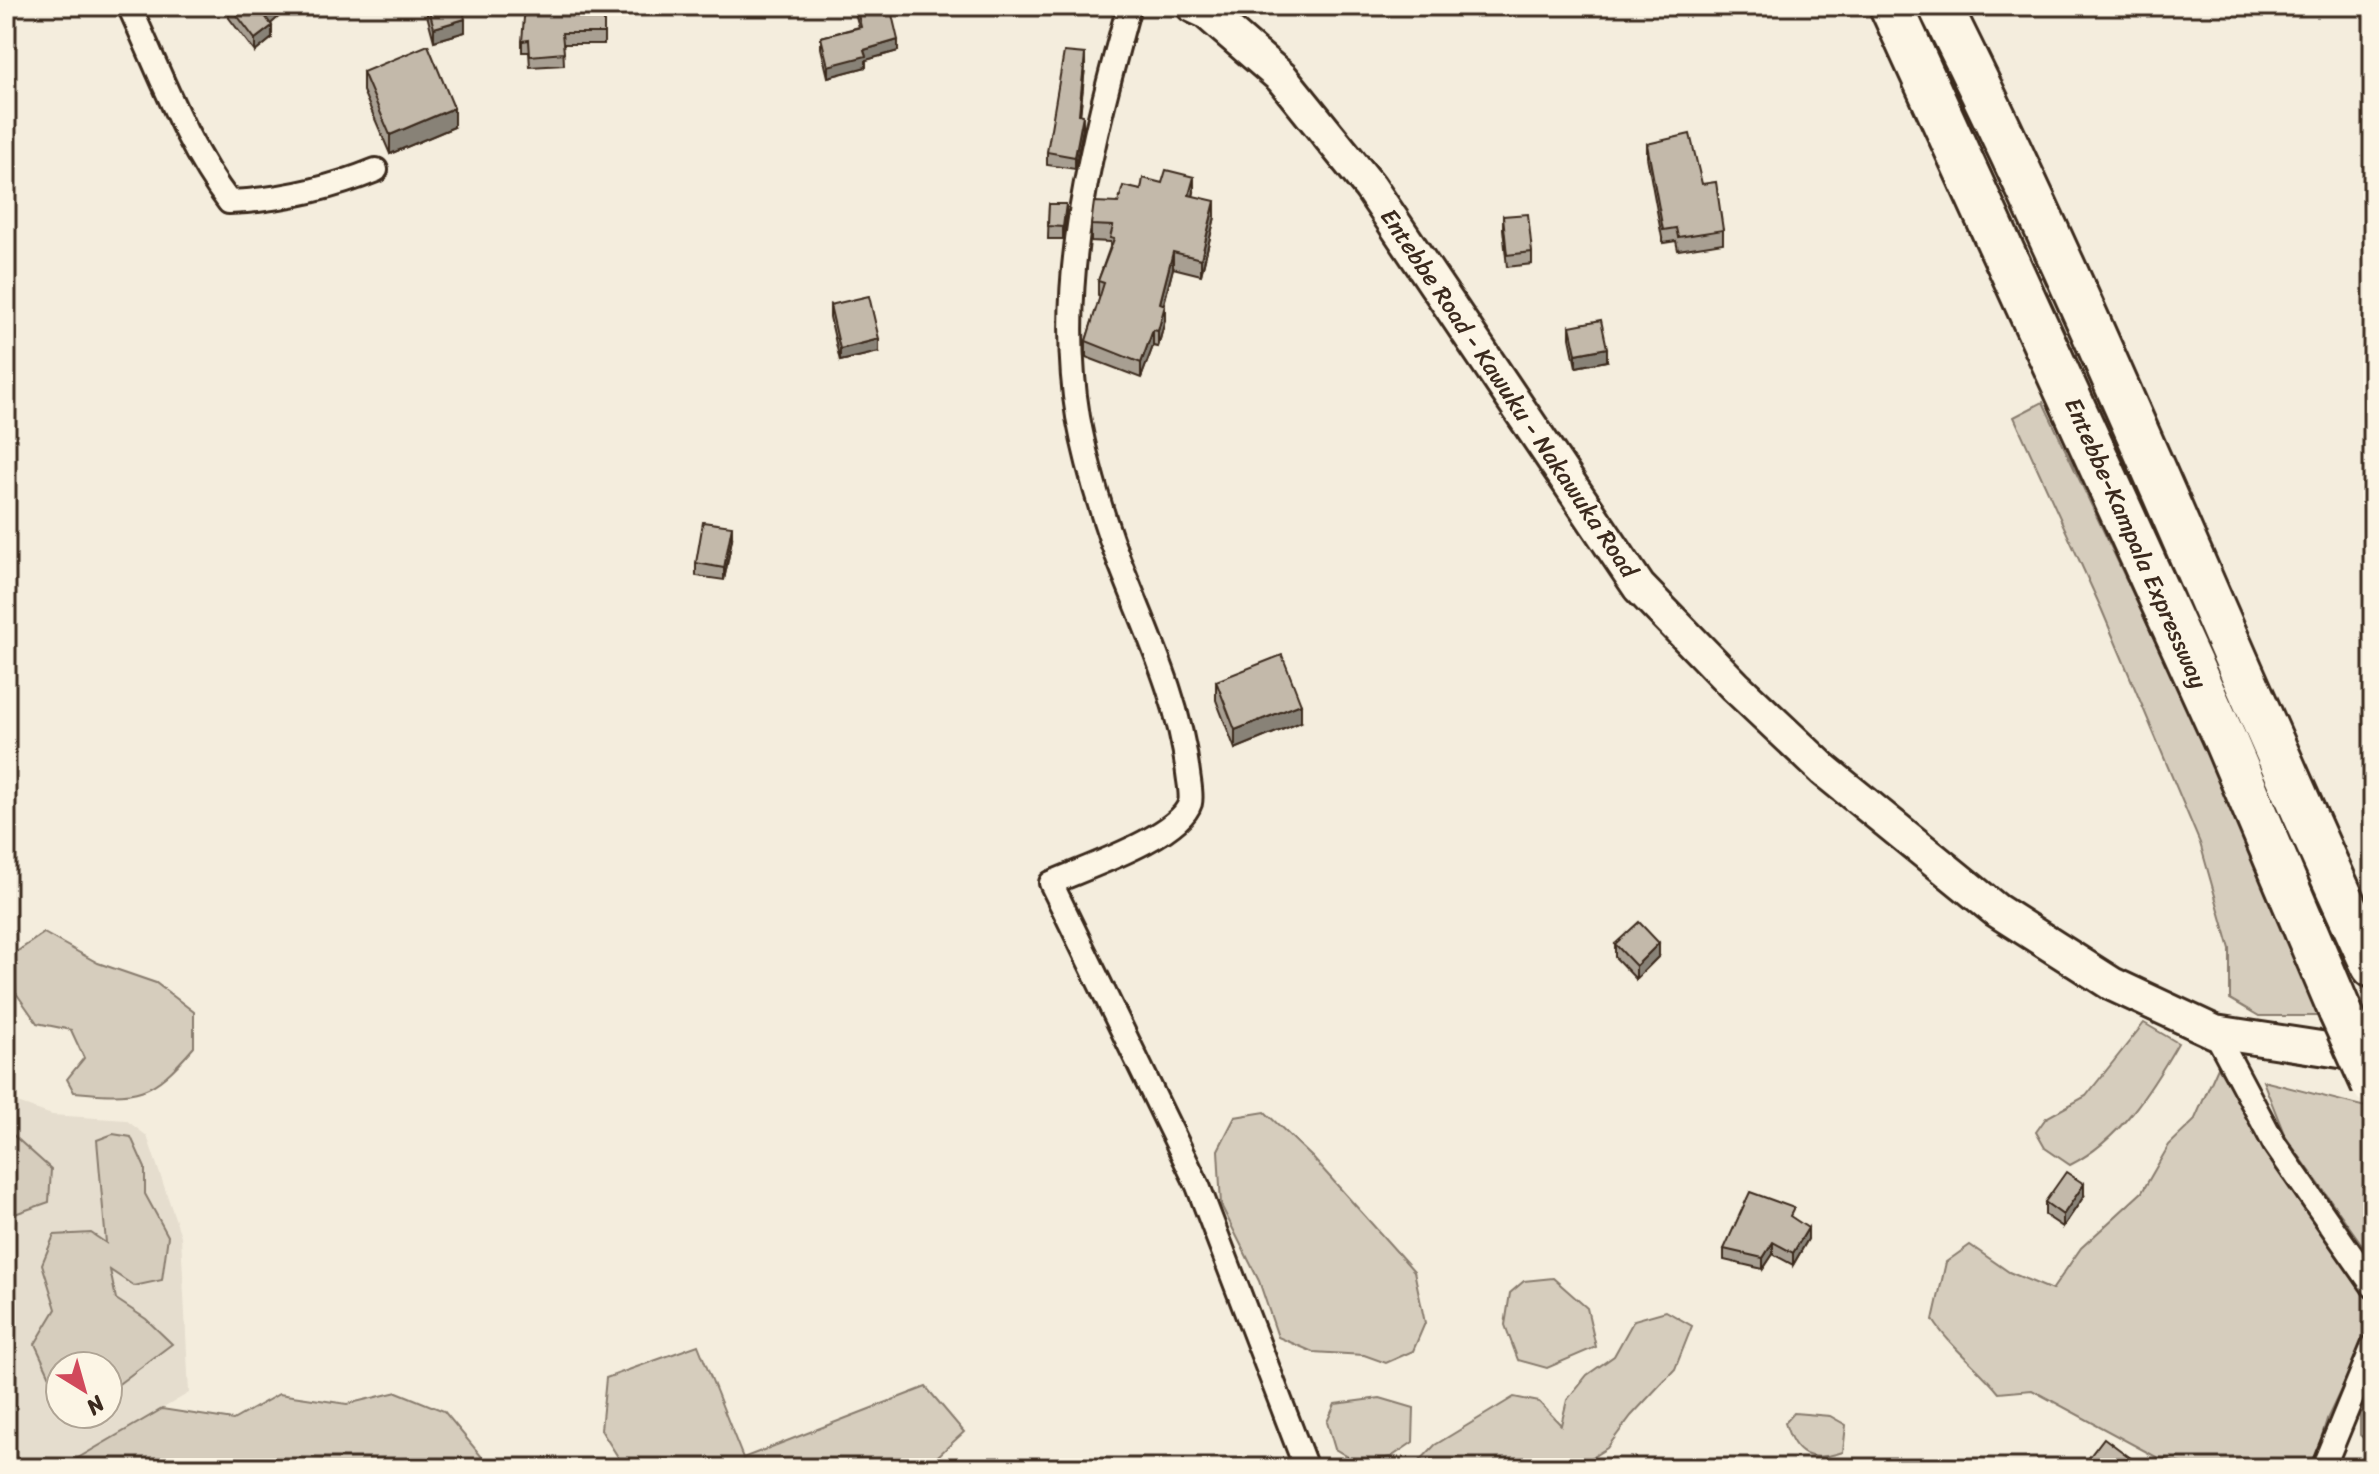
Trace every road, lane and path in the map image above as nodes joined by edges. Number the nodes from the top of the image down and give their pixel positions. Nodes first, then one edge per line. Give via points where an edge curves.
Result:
1 (129, 6) edge
2 (1129, 6) edge
3 (1193, 6) edge
4 (1891, 6) edge
5 (1940, 6) edge
6 (376, 170) dead end
7 (2373, 966) edge
8 (2215, 1032) junction
9 (2373, 1056) edge
10 (2373, 1084) edge
11 (2373, 1286) edge
12 (2373, 1346) edge
13 (1306, 1468) edge
14 (2323, 1468) edge

1 - 6 street via 186,131 229,202 334,187
2 - 13 street via 1094,132 1076,254 1071,341 1078,417 1111,538 1183,732 1191,801 1166,831 1051,883 1198,1186
3 - 8 main road, Entebbe Road - Kawuku - Nakawuka Road via 1282,78 1315,115 1402,230 1624,569 1735,686 1824,770 1996,910 2112,984
4 - 10 highway, Entebbe-Kampala Expressway, bridge via 2226,742
5 - 7 highway, Entebbe-Kampala Expressway via 2018,161 2283,772
8 - 9 main road, Entebbe Road - Kawuku - Nakawuka Road
8 - 11 street via 2275,1145
12 - 14 street

